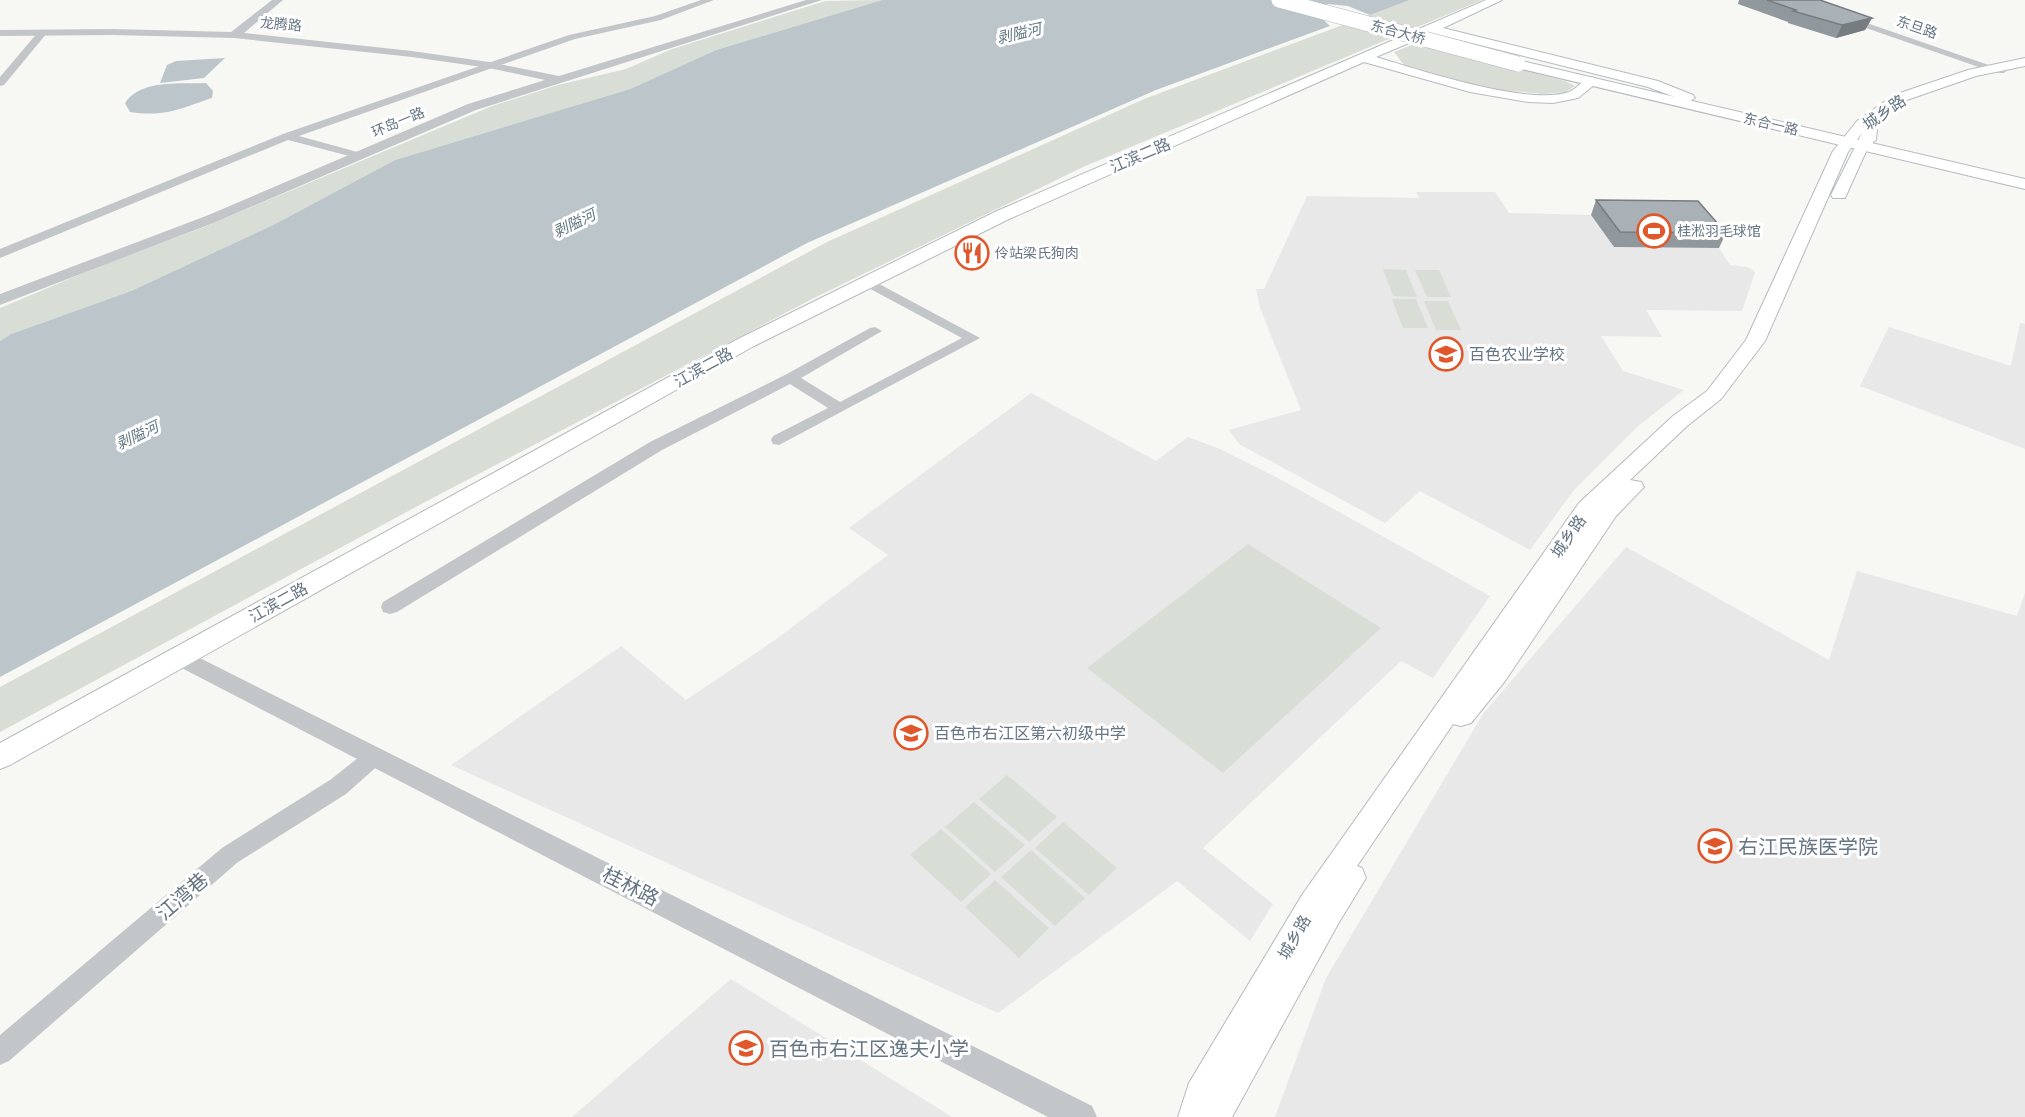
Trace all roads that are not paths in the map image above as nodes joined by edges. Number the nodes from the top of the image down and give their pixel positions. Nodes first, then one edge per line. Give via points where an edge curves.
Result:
1 (278, 0) edge
2 (710, 0) edge
3 (817, 0) edge
4 (1279, 0) edge
5 (1297, 0) edge
6 (1496, 0) edge
7 (1790, 0) edge
8 (1432, 29) junction
9 (0, 33) edge
10 (42, 33) junction
11 (234, 35) junction
12 (1364, 58) junction
13 (1520, 62) junction
14 (2025, 64) edge
15 (489, 65) junction
16 (1996, 70) junction
17 (557, 80) junction
18 (1593, 81) junction
19 (0, 83) edge
20 (1688, 98) junction
21 (287, 135) junction
22 (1858, 141) junction
23 (357, 155) junction
24 (2025, 177) edge
25 (2025, 184) edge
26 (0, 254) edge
27 (868, 282) junction
28 (0, 300) edge
29 (875, 331) dead end
30 (790, 378) junction
31 (839, 408) junction
32 (779, 440) dead end
33 (390, 607) dead end
34 (180, 657) junction
35 (375, 756) junction
36 (0, 757) edge
37 (0, 1052) edge
38 (1081, 1117) edge
39 (1196, 1117) edge
40 (1212, 1117) edge

1 - 11 street
2 - 15 street via 658,18 572,37
3 - 17 street, 环岛一路
4 - 13 main road, 东合大桥, bridge
5 - 13 main road, 东合大桥
6 - 8 main road, 江滨二路
7 - 16 street, 东旦路
8 - 12 main road, 江滨二路
8 - 20 main road via 1653,84
9 - 10 street, 龙腾路
10 - 11 street, 龙腾路
10 - 19 street
11 - 15 street, 龙腾路
12 - 18 main road via 1522,97 1574,95
12 - 27 main road, 江滨二路 via 1003,215
13 - 18 main road, 东合一路
13 - 20 main road, 东合一路
14 - 16 main road, 城乡路
15 - 17 street, 龙腾路
15 - 21 street
16 - 22 main road, 城乡路 via 1907,100 1871,126
17 - 23 street, 环岛一路 via 472,107
18 - 22 main road, 东合一路
20 - 22 main road, 东合一路
21 - 23 street
21 - 26 street
22 - 24 main road, 东合一路
22 - 25 main road, 东合一路
22 - 39 main road, 城乡路 via 1841,151 1755,341 1714,395 1587,508 1313,905 1202,1096
22 - 40 main road, 城乡路 via 1765,344 1724,400 1608,511 1496,674 1469,705 1327,914
23 - 28 street, 环岛一路 via 211,219
27 - 31 street via 973,338
27 - 34 main road, 江滨二路 via 747,342
29 - 30 street
30 - 31 street
30 - 33 street via 656,446
31 - 32 street
34 - 35 street, 桂林路
34 - 36 main road, 江滨二路
35 - 37 street, 江湾巷 via 338,787 230,855
35 - 38 street, 桂林路

